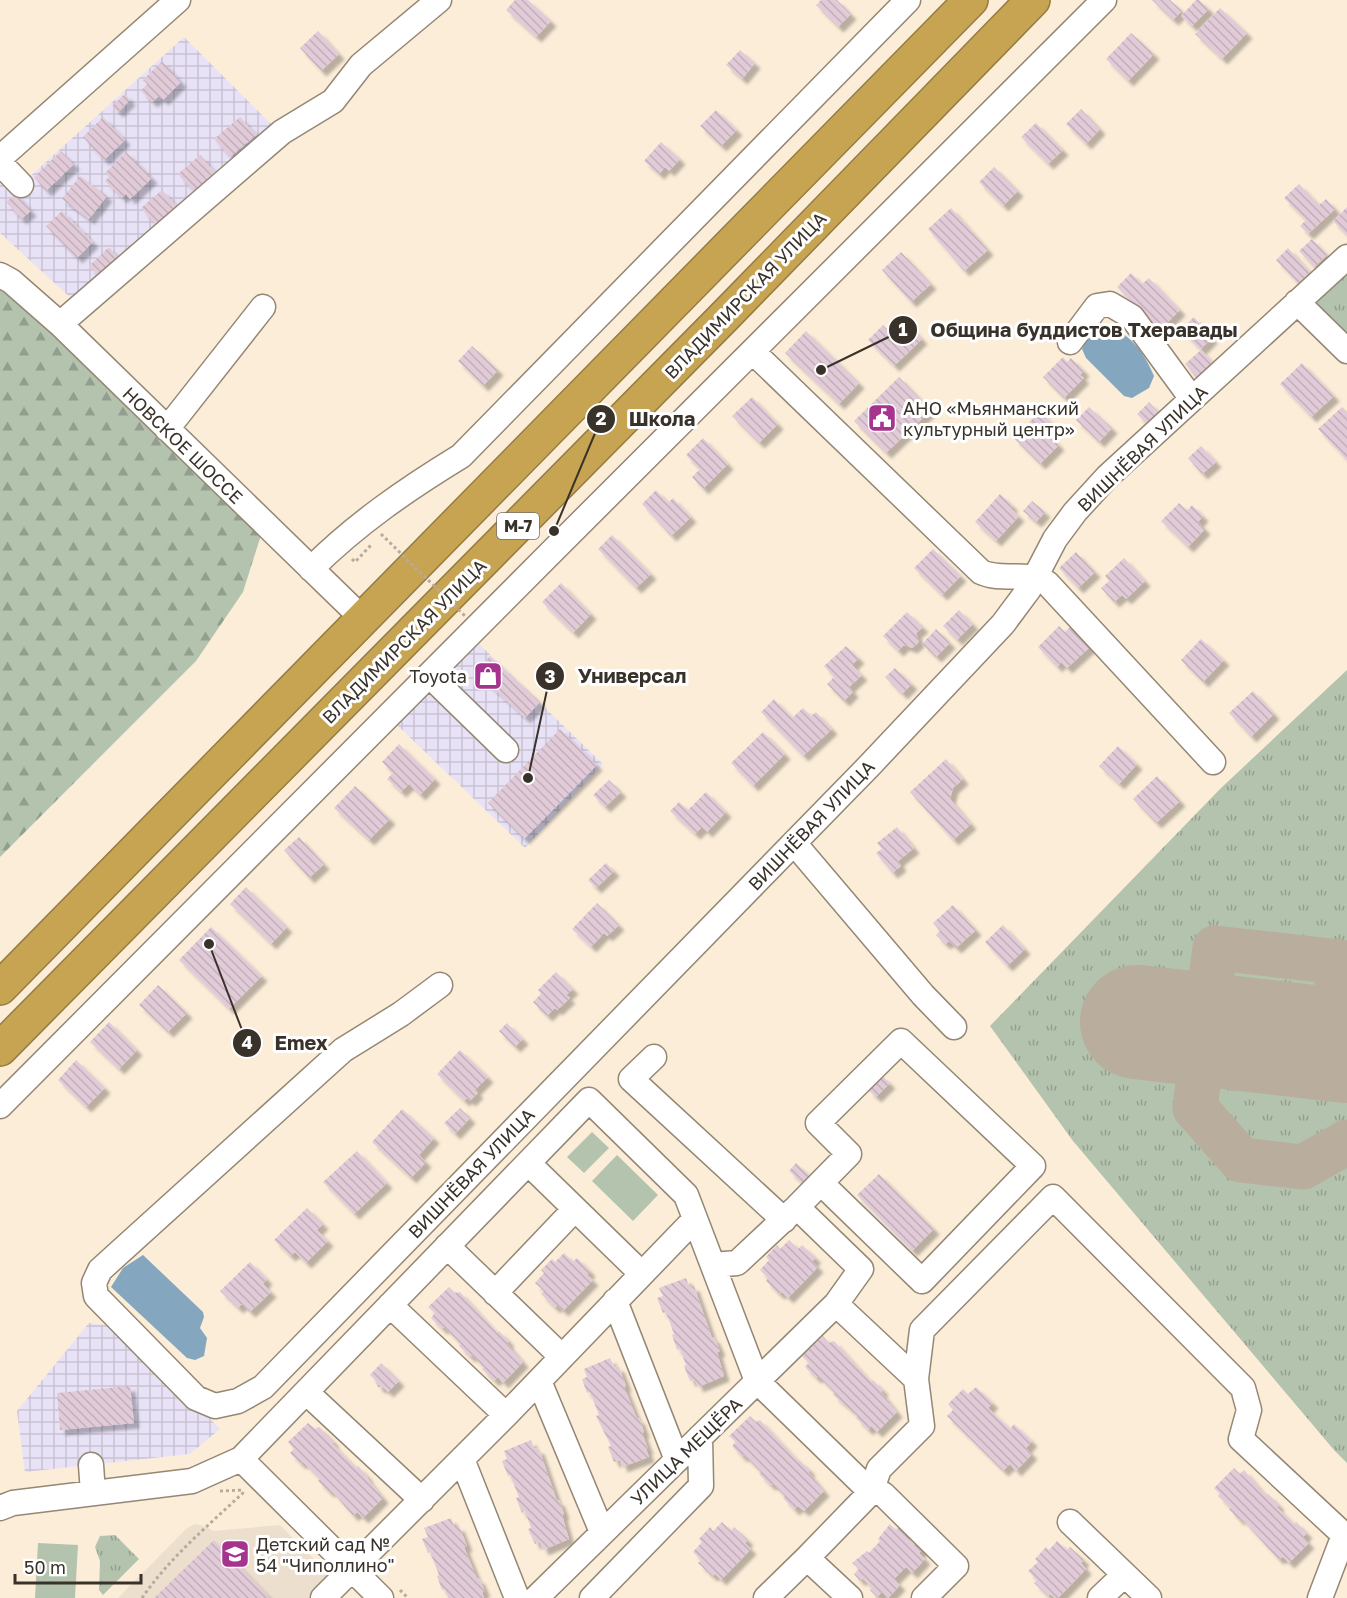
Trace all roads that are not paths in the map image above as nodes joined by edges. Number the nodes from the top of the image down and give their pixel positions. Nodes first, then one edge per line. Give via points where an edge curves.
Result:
1 (178, 0) edge
2 (439, 0) edge
3 (908, 0) edge
4 (971, 0) edge
5 (1033, 0) edge
6 (1104, 0) edge
7 (0, 158) edge
8 (0, 163) edge
9 (21, 184) dead end
10 (1347, 257) edge
11 (0, 275) edge
12 (1297, 302) junction
13 (263, 307) dead end
14 (60, 324) junction
15 (1070, 342) dead end
16 (1347, 351) edge
17 (753, 352) junction
18 (1192, 399) junction
19 (166, 429) junction
20 (312, 569) junction
21 (1036, 577) junction
22 (363, 619) junction
23 (429, 675) junction
24 (506, 750) dead end
25 (1213, 762) dead end
26 (794, 843) junction
27 (440, 985) dead end
28 (0, 988) edge
29 (954, 1027) dead end
30 (0, 1049) edge
31 (654, 1057) dead end
32 (0, 1106) edge
33 (528, 1163) junction
34 (820, 1183) junction
35 (575, 1209) junction
36 (791, 1213) junction
37 (695, 1219) junction
38 (447, 1246) junction
39 (713, 1265) junction
40 (642, 1274) junction
41 (495, 1293) junction
42 (615, 1301) junction
43 (836, 1304) junction
44 (390, 1305) junction
45 (562, 1357) junction
46 (916, 1379) junction
47 (539, 1381) junction
48 (757, 1381) junction
49 (306, 1392) junction
50 (506, 1415) junction
51 (700, 1437) junction
52 (241, 1459) junction
53 (462, 1459) junction
54 (677, 1460) junction
55 (91, 1465) dead end
56 (871, 1492) junction
57 (93, 1493) junction
58 (422, 1500) junction
59 (0, 1508) edge
60 (1070, 1522) dead end
61 (602, 1532) junction
62 (807, 1558) junction
63 (353, 1569) junction
64 (1124, 1575) junction
65 (323, 1598) edge
66 (381, 1598) edge
67 (517, 1598) edge
68 (536, 1598) edge
69 (592, 1598) edge
70 (766, 1598) edge
71 (850, 1598) edge
72 (924, 1598) edge
73 (1100, 1598) edge
74 (1149, 1598) edge
75 (1320, 1598) edge

1 - 7 street
2 - 14 street via 361,65 333,101 282,132
3 - 20 street via 461,456 369,518
4 - 22 highway, М-7
5 - 30 highway, ВЛАДИМИРСКАЯ УЛИЦА / М-7
6 - 17 street
8 - 9 street
10 - 12 street, ВИШНЁВАЯ УЛИЦА
11 - 14 street, НОВСКОЕ ШОССЕ
12 - 16 street
12 - 18 street, ВИШНЁВАЯ УЛИЦА
13 - 19 street
14 - 19 street, НОВСКОЕ ШОССЕ
15 - 18 street via 1096,306 1110,304 1132,317
17 - 21 street via 981,572 990,576
17 - 23 street
18 - 21 street, ВИШНЁВАЯ УЛИЦА via 1107,477 1075,513 1055,540
19 - 20 street, НОВСКОЕ ШОССЕ
20 - 22 street, НОВСКОЕ ШОССЕ
21 - 25 street via 1047,583
21 - 26 street, ВИШНЁВАЯ УЛИЦА via 1004,624
22 - 28 highway, М-7
23 - 24 street
23 - 32 street
26 - 27 street, ВИШНЁВАЯ УЛИЦА via 263,1387 238,1401 215,1406 196,1398 96,1296 94,1283 100,1270 343,1050
26 - 29 street
31 - 36 street via 631,1079
33 - 35 street
33 - 37 street via 589,1100 686,1195
33 - 38 street
34 - 34 street via 849,1154 819,1123 901,1041 1033,1166 922,1281
34 - 36 street
35 - 40 street
35 - 41 street
36 - 39 street via 737,1263
36 - 43 street, УЛИЦА МЕЩЁРА via 861,1269
37 - 39 street
37 - 40 street
38 - 41 street
38 - 44 street
39 - 48 street
40 - 42 street
41 - 45 street
42 - 45 street
42 - 54 street
43 - 46 street
43 - 48 street, УЛИЦА МЕЩЁРА
44 - 49 street
44 - 50 street
45 - 47 street
46 - 56 street via 922,1426 879,1469
46 - 75 street via 922,1330 1053,1197 1244,1388 1249,1410 1241,1439 1344,1535
47 - 50 street
47 - 61 street
48 - 51 street, УЛИЦА МЕЩЁРА
48 - 56 street
49 - 52 street
49 - 58 street
50 - 53 street
51 - 54 street, УЛИЦА МЕЩЁРА
51 - 69 street via 701,1486
52 - 57 street via 192,1481
52 - 63 street
53 - 58 street
53 - 67 street
54 - 61 street, УЛИЦА МЕЩЁРА
55 - 57 street
56 - 62 street
56 - 72 street via 883,1494 956,1566
57 - 59 street
58 - 63 street
60 - 64 street
61 - 68 street, УЛИЦА МЕЩЁРА
62 - 70 street
62 - 71 street
63 - 65 street
63 - 66 street
64 - 73 street
64 - 74 street

